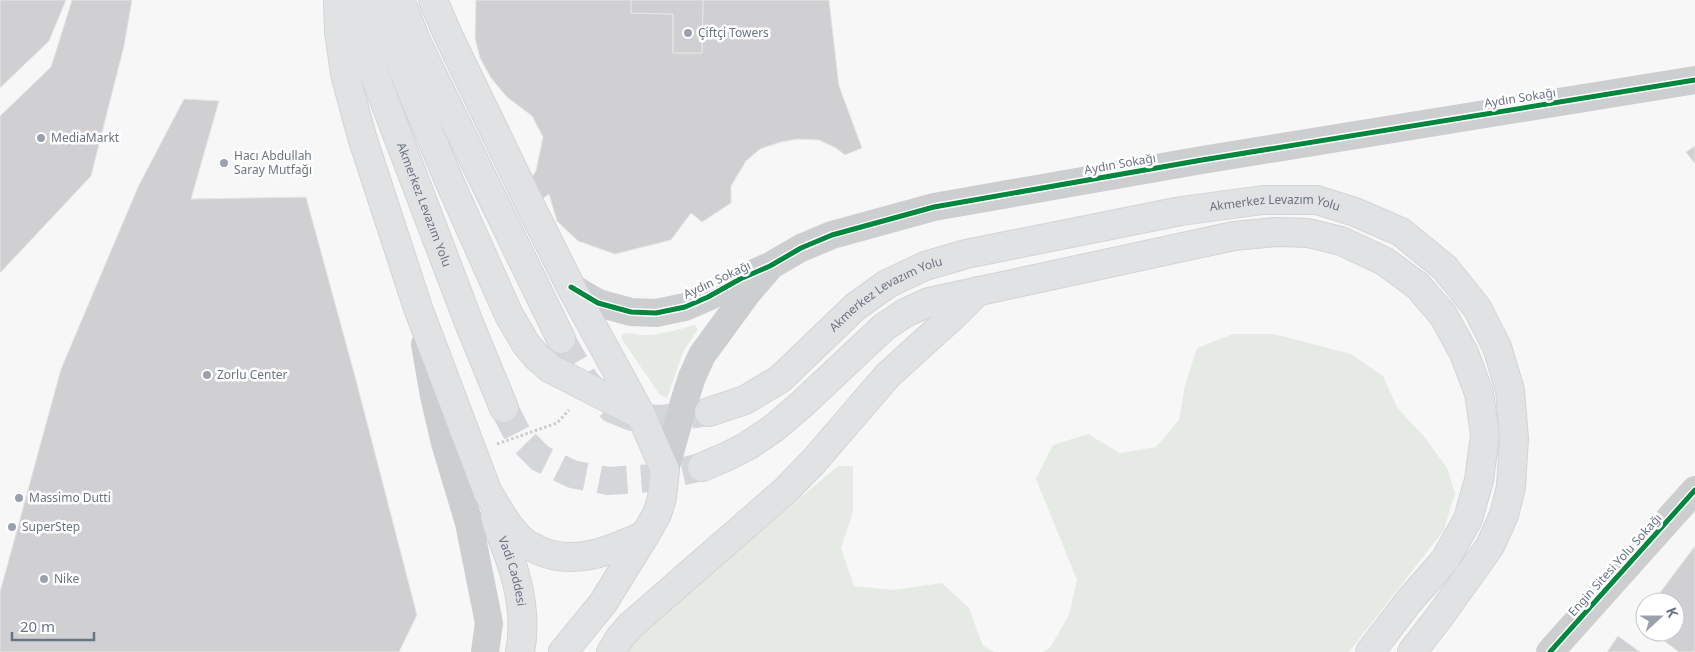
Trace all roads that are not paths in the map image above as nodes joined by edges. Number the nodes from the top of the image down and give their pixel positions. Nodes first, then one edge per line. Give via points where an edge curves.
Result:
1 (338, 0) edge
2 (346, 0) edge
3 (374, 0) edge
4 (400, 0) edge
5 (433, 0) edge
6 (1695, 80) edge
7 (770, 266) junction
8 (570, 287) junction
9 (978, 291) junction
10 (418, 308) junction
11 (561, 339) tunnel mouth
12 (504, 408) tunnel mouth
13 (710, 412) tunnel mouth
14 (641, 415) junction
15 (702, 467) tunnel mouth
16 (665, 470) junction
17 (1695, 490) edge
18 (488, 493) junction
19 (645, 535) junction
20 (485, 652) edge
21 (520, 652) edge
22 (563, 652) edge
23 (611, 652) edge
24 (1370, 652) edge
25 (1412, 652) edge
26 (1550, 652) edge

1 - 10 main road via 338,32 345,74 362,137
2 - 12 main road, Akmerkez Levazım Yolu
3 - 14 main road via 450,183 509,315 526,344 551,368
4 - 11 main road
5 - 8 main road
6 - 7 street, Aydın Sokağı via 934,207 832,235
7 - 8 street, Aydın Sokağı via 708,297 656,313 631,312 598,303
7 - 16 street, Aydın Sokağı via 702,355 692,376
8 - 14 main road
9 - 15 main road, Akmerkez Levazım Yolu via 929,302 905,313 884,327 774,428 749,445
9 - 23 main road via 888,375 786,490 630,626
9 - 24 main road, Akmerkez Levazım Yolu via 1234,236 1276,232 1308,233 1341,241 1384,261 1418,286 1442,315 1464,353 1479,393 1485,436 1480,480 1468,519 1445,560
10 - 18 main road
10 - 20 street via 434,396 470,523 488,614
13 - 25 main road, Akmerkez Levazım Yolu via 745,400 780,379 855,307 887,284 924,266 966,254 1172,213 1264,200 1317,200 1356,212 1401,232 1446,268 1477,308 1497,347 1510,390 1514,439 1512,487 1504,515 1490,546
14 - 16 main road
16 - 19 main road via 662,498
17 - 26 street, Engin Sitesi Yolu Sokağı
18 - 19 main road via 525,543 545,553 564,557 587,556 617,548
18 - 21 main road, Vadi Caddesi via 515,574 522,620
19 - 22 main road via 603,603

